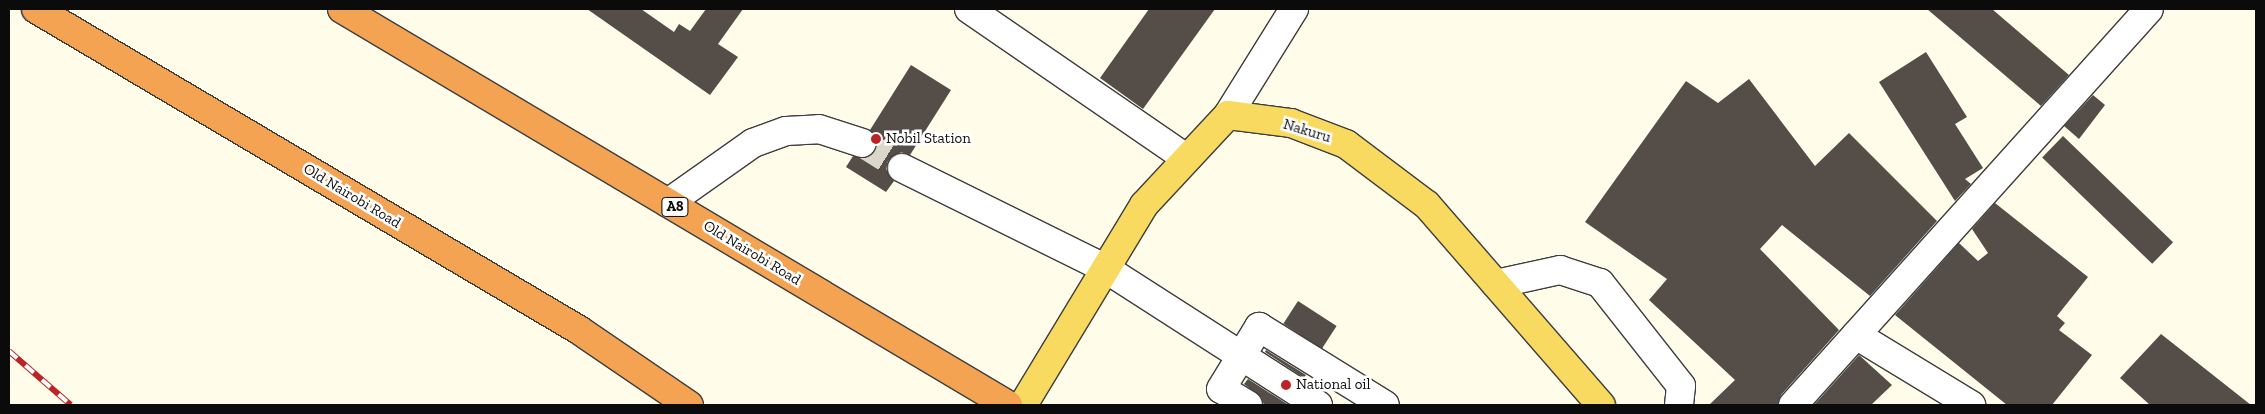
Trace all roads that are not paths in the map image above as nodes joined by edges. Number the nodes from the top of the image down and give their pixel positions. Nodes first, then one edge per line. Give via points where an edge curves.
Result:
1 (36, 9) edge
2 (342, 9) edge
3 (969, 9) edge
4 (1294, 9) edge
5 (2149, 9) edge
6 (1228, 115) junction
7 (862, 143) tunnel mouth
8 (1184, 157) junction
9 (902, 168) tunnel mouth
10 (668, 203) junction
11 (1106, 269) junction
12 (1496, 284) junction
13 (1856, 335) junction
14 (1240, 359) junction
15 (689, 405) edge
16 (1008, 405) edge
17 (1024, 405) edge
18 (1248, 405) edge
19 (1318, 405) edge
20 (1385, 405) edge
21 (1601, 405) edge
22 (1679, 405) edge
23 (1793, 405) edge
24 (1971, 405) edge

1 - 15 highway, Old Nairobi Road via 579,330
2 - 10 highway, Old Nairobi Road / A8
3 - 8 street
4 - 6 street
5 - 13 street
6 - 8 main road
6 - 12 main road, Nakuru via 1291,123 1346,144 1427,205
7 - 10 street via 819,129 786,131 753,143
8 - 11 main road via 1144,205
9 - 11 street
10 - 16 highway, Old Nairobi Road / A8
11 - 14 street
11 - 17 main road
12 - 21 main road, Nakuru
12 - 22 street via 1560,270 1600,283 1680,386
13 - 23 street
13 - 24 street
14 - 18 street via 1221,389
14 - 19 street
14 - 20 street via 1259,328

